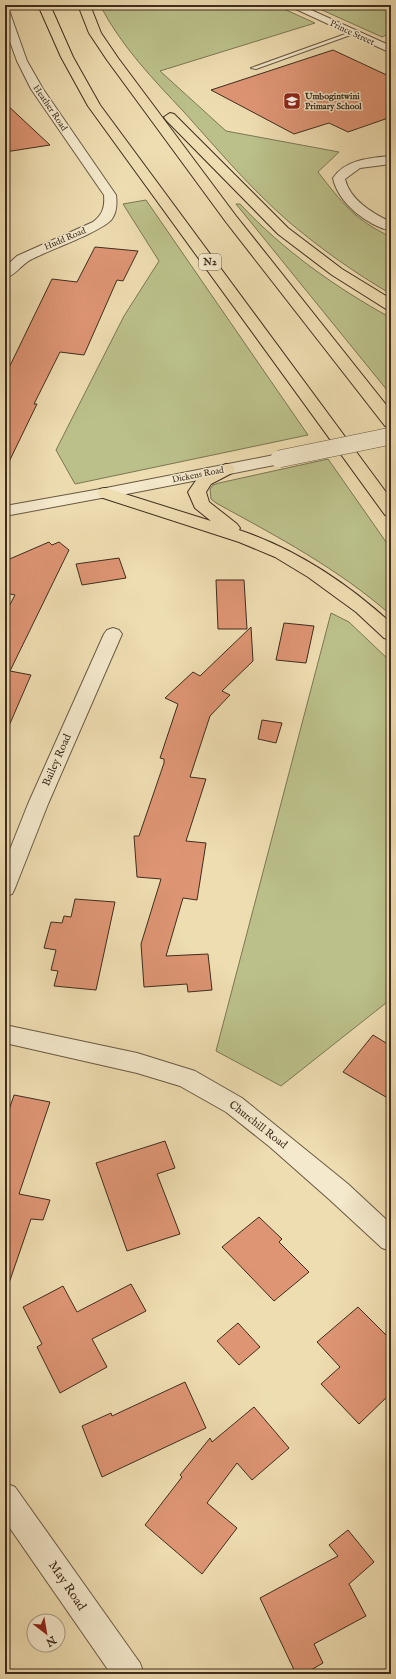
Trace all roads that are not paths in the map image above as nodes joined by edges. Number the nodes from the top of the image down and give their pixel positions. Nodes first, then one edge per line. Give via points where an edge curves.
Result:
1 (44, 5) edge
2 (84, 5) edge
3 (292, 5) edge
4 (5, 13) edge
5 (353, 33) junction
6 (391, 50) edge
7 (254, 68) dead end
8 (127, 79) junction
9 (391, 160) edge
10 (110, 195) joint
11 (391, 227) edge
12 (5, 274) edge
13 (391, 306) edge
14 (391, 422) edge
15 (391, 436) edge
16 (226, 469) junction
17 (106, 493) junction
18 (5, 511) edge
19 (391, 511) edge
20 (245, 538) junction
21 (113, 634) dead end
22 (391, 634) edge
23 (5, 888) edge
24 (5, 1034) edge
25 (391, 1240) edge
26 (5, 1498) edge
27 (129, 1674) edge

1 - 19 highway, N2 via 58,41 94,106
2 - 8 highway via 94,33
3 - 5 street, Prince Street
4 - 10 street, Heather Road via 16,62
5 - 6 street, Prince Street
5 - 7 lane
8 - 13 highway via 156,102 283,231 337,272
8 - 14 highway via 231,219
9 - 11 street via 355,166 345,170 339,178 340,184 365,213
10 - 12 street, Hudd Road via 111,205 107,217 98,225 22,259
15 - 16 street, Dickens Road, bridge
16 - 17 street, Dickens Road
16 - 20 highway via 205,480 197,492 205,508
17 - 18 street, Dickens Road
17 - 20 highway
20 - 22 highway via 281,553 315,573 363,608
21 - 23 street, Bailey Road via 38,804
24 - 25 street, Churchill Road via 137,1063 187,1078 234,1105 339,1192
26 - 27 street, May Road

